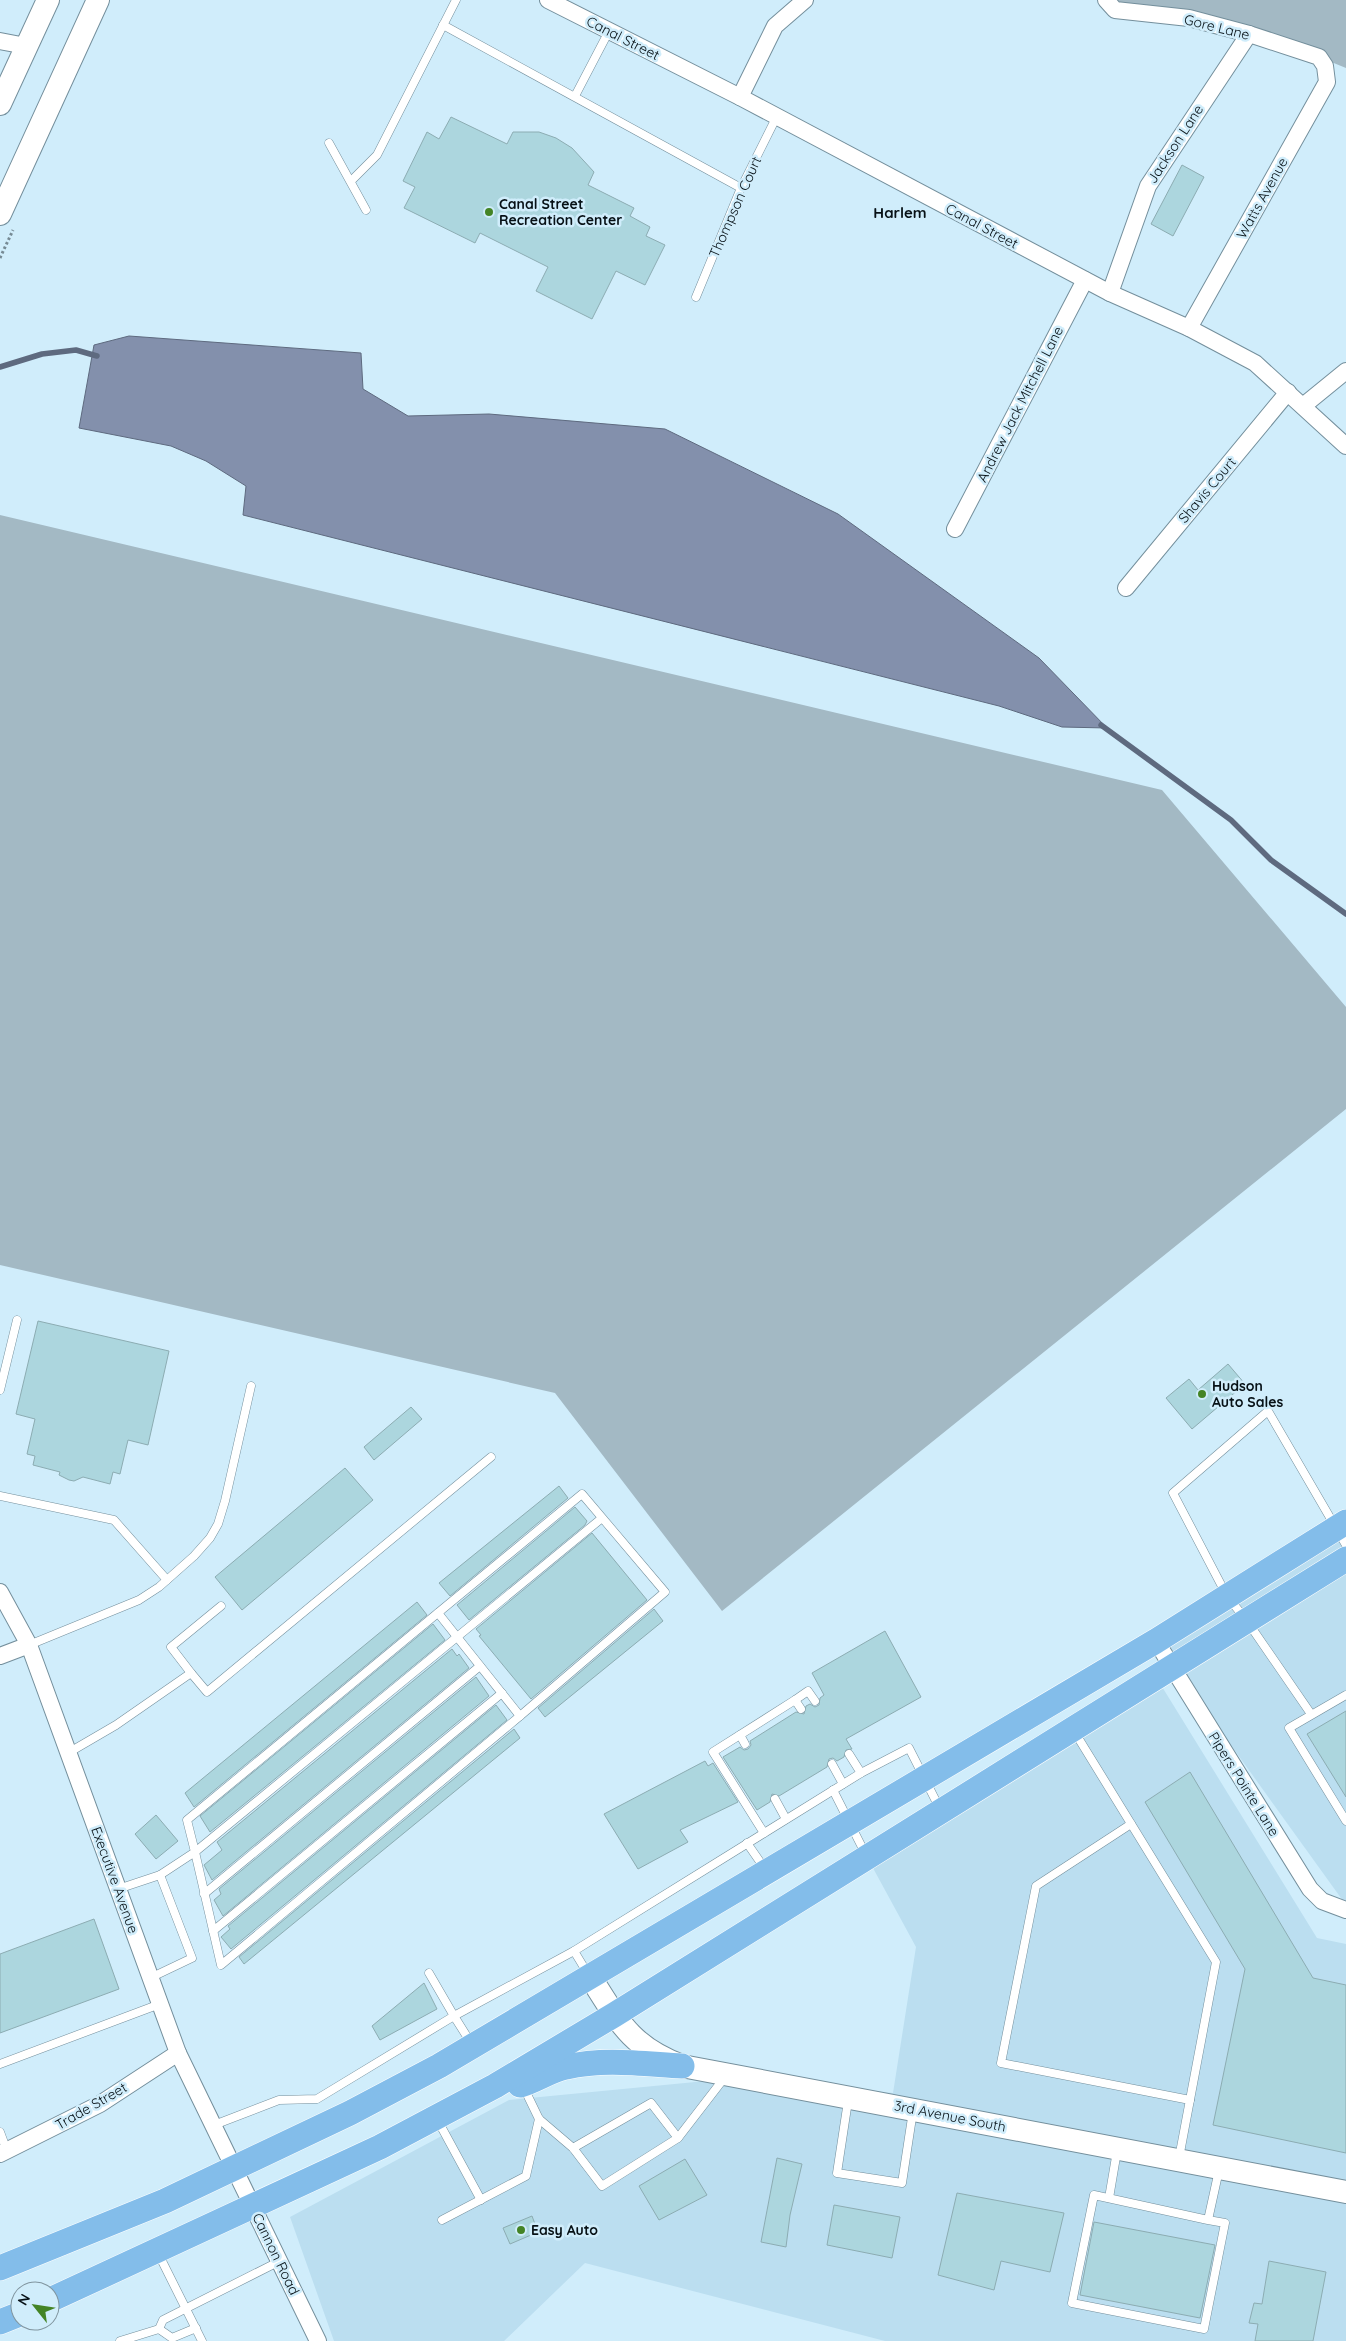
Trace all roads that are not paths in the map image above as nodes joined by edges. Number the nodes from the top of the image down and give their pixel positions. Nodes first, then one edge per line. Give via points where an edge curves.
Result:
1 (48, 0) edge
2 (98, 0) edge
3 (456, 0) edge
4 (548, 0) edge
5 (805, 0) edge
6 (1106, 0) edge
7 (443, 25) junction
8 (610, 31) junction
9 (1249, 34) junction
10 (0, 41) edge
11 (26, 46) junction
12 (1325, 66) joint
13 (575, 96) junction
14 (740, 97) junction
15 (0, 104) edge
16 (776, 118) junction
17 (329, 143) dead end
18 (351, 181) junction
19 (741, 188) junction
20 (366, 210) dead end
21 (0, 214) edge
22 (1085, 280) junction
23 (1110, 293) junction
24 (696, 297) dead end
25 (1189, 328) junction
26 (1346, 371) edge
27 (1288, 392) junction
28 (1303, 406) junction
29 (1346, 446) edge
30 (955, 528) dead end
31 (1126, 588) dead end
32 (17, 1320) dead end
33 (250, 1386) dead end
34 (0, 1390) edge
35 (491, 1457) dead end
36 (0, 1496) edge
37 (602, 1518) junction
38 (1343, 1532) edge
39 (1346, 1559) edge
40 (167, 1580) junction
41 (0, 1592) edge
42 (1227, 1596) junction
43 (221, 1606) dead end
44 (438, 1613) junction
45 (1247, 1620) junction
46 (457, 1637) junction
47 (1156, 1641) junction
48 (29, 1645) junction
49 (0, 1656) edge
50 (480, 1666) junction
51 (1172, 1668) junction
52 (191, 1672) junction
53 (502, 1693) junction
54 (1346, 1695) edge
55 (795, 1700) junction
56 (815, 1701) dead end
57 (801, 1710) dead end
58 (1311, 1714) junction
59 (520, 1716) junction
60 (1073, 1729) junction
61 (740, 1735) junction
62 (745, 1744) dead end
63 (68, 1753) junction
64 (848, 1754) dead end
65 (832, 1764) dead end
66 (861, 1773) junction
67 (926, 1778) junction
68 (843, 1784) junction
69 (833, 1790) junction
70 (775, 1799) dead end
71 (941, 1811) junction
72 (786, 1819) junction
73 (1346, 1821) edge
74 (848, 1823) junction
75 (1131, 1824) junction
76 (764, 1833) junction
77 (747, 1843) junction
78 (194, 1852) junction
79 (866, 1857) junction
80 (768, 1872) junction
81 (160, 1875) junction
82 (118, 1889) junction
83 (204, 1894) junction
84 (1346, 1910) edge
85 (213, 1931) junction
86 (574, 1951) junction
87 (429, 1973) dead end
88 (150, 1978) junction
89 (591, 1978) junction
90 (160, 2004) junction
91 (614, 2015) junction
92 (454, 2016) junction
93 (474, 2046) junction
94 (178, 2053) junction
95 (0, 2064) edge
96 (682, 2066) junction
97 (728, 2073) junction
98 (522, 2085) junction
99 (495, 2086) junction
100 (848, 2096) junction
101 (1190, 2100) junction
102 (914, 2109) junction
103 (436, 2118) junction
104 (539, 2119) junction
105 (214, 2125) junction
106 (0, 2132) edge
107 (678, 2138) junction
108 (573, 2148) junction
109 (1117, 2149) junction
110 (4, 2153) edge
111 (1179, 2159) junction
112 (234, 2167) junction
113 (1219, 2168) junction
114 (1346, 2192) edge
115 (1108, 2198) junction
116 (481, 2200) junction
117 (252, 2207) junction
118 (442, 2220) dead end
119 (1208, 2220) junction
120 (157, 2251) junction
121 (280, 2261) junction
122 (0, 2268) edge
123 (60, 2295) edge
124 (187, 2308) junction
125 (196, 2328) junction
126 (159, 2329) junction
127 (120, 2341) edge
128 (202, 2341) edge
129 (318, 2341) edge

1 - 11 main road
2 - 21 main road
3 - 7 lane
4 - 8 street, Canal Street
5 - 14 street via 775,26
6 - 9 street, Gore Lane via 1115,10 1189,18
7 - 13 lane
7 - 18 lane via 377,156
8 - 13 lane
8 - 14 street, Canal Street
9 - 12 street, Gore Lane via 1319,57
9 - 23 street, Jackson Lane via 1148,186
10 - 11 street
11 - 15 main road
12 - 25 street, Watts Avenue via 1327,82
13 - 19 lane
14 - 16 street, Canal Street
16 - 19 lane, Thompson Court
16 - 22 street, Canal Street
17 - 18 lane
18 - 20 lane
19 - 24 lane, Thompson Court
22 - 23 street, Canal Street
22 - 30 street, Andrew Jack Mitchell Lane
23 - 25 street, Canal Street
25 - 27 street, Canal Street via 1255,362
26 - 28 street
27 - 28 street, Canal Street
27 - 31 street, Shavis Court
28 - 29 street, Canal Street
32 - 34 lane
33 - 40 lane via 218,1524 194,1556
35 - 52 lane via 207,1692
36 - 40 lane via 114,1520
37 - 44 lane via 582,1494
37 - 46 lane
37 - 59 lane via 665,1592
38 - 42 main road
38 - 42 lane via 1268,1411 1173,1493
39 - 45 main road
40 - 48 lane via 139,1600
41 - 48 street, Executive Avenue
42 - 45 lane
42 - 47 main road
43 - 52 lane via 171,1647
44 - 46 lane
44 - 78 lane via 188,1820
45 - 51 main road
45 - 58 lane
46 - 50 lane
46 - 78 lane
47 - 51 street, Pipers Pointe Lane
47 - 67 main road
48 - 49 street
48 - 63 street, Executive Avenue
50 - 53 lane
50 - 83 lane
51 - 60 main road
51 - 84 street, Pipers Pointe Lane via 1310,1889 1322,1902
52 - 63 lane via 116,1725
53 - 59 lane
53 - 85 lane
54 - 58 lane
55 - 56 lane via 808,1691
55 - 57 lane
55 - 61 lane
58 - 73 lane via 1289,1728
59 - 85 lane via 221,1965
60 - 71 main road
60 - 75 lane
61 - 62 lane
61 - 76 lane via 713,1752
63 - 82 street, Executive Avenue
64 - 66 lane
65 - 68 lane
66 - 67 lane via 909,1748
66 - 68 lane
67 - 71 lane
67 - 74 main road
68 - 69 lane
69 - 72 lane
69 - 74 lane
70 - 72 lane
71 - 79 main road
72 - 76 lane
74 - 79 lane
74 - 80 main road
75 - 101 lane via 1216,1962
75 - 101 lane via 1036,1886 1001,2063
76 - 77 lane
77 - 80 lane
77 - 86 lane
78 - 81 lane
78 - 83 lane
79 - 91 main road
80 - 89 main road
81 - 82 lane
81 - 88 lane via 192,1958
82 - 88 street, Executive Avenue
83 - 85 lane
86 - 89 lane
86 - 92 lane
87 - 92 lane
88 - 90 street, Executive Avenue
89 - 91 main road, 3rd Avenue South
89 - 93 main road
90 - 94 street, Executive Avenue
90 - 95 lane
91 - 96 main road, 3rd Avenue South via 632,2038 659,2058
91 - 99 main road
92 - 93 lane
92 - 105 lane via 317,2099 279,2100
93 - 112 main road via 350,2113
94 - 105 street, Executive Avenue
94 - 110 street, Trade Street via 100,2104
96 - 97 main road, 3rd Avenue South
96 - 98 main road via 582,2064 564,2067
97 - 100 main road, 3rd Avenue South
97 - 107 lane
98 - 99 main road
98 - 104 lane
99 - 103 main road
100 - 102 main road, 3rd Avenue South
100 - 102 lane via 837,2173 902,2182
101 - 111 lane
102 - 109 main road, 3rd Avenue South
103 - 116 lane
103 - 117 main road
104 - 108 lane
104 - 116 lane via 526,2176
105 - 112 street, Executive Avenue
106 - 110 lane
107 - 108 lane via 651,2103
107 - 108 lane via 602,2186
109 - 111 main road, 3rd Avenue South
109 - 115 lane
111 - 113 main road, 3rd Avenue South
112 - 117 street, Cannon Road
112 - 122 main road via 165,2201
113 - 114 main road, 3rd Avenue South
113 - 119 lane
115 - 119 lane
115 - 119 lane via 1094,2195 1072,2303 1204,2329 1225,2223
116 - 118 lane
117 - 120 main road
117 - 121 street, Cannon Road
120 - 123 main road
120 - 124 lane
121 - 124 lane
121 - 129 street, Cannon Road
124 - 125 lane
124 - 126 lane via 163,2320
125 - 126 lane via 172,2338
125 - 128 lane
126 - 127 lane

